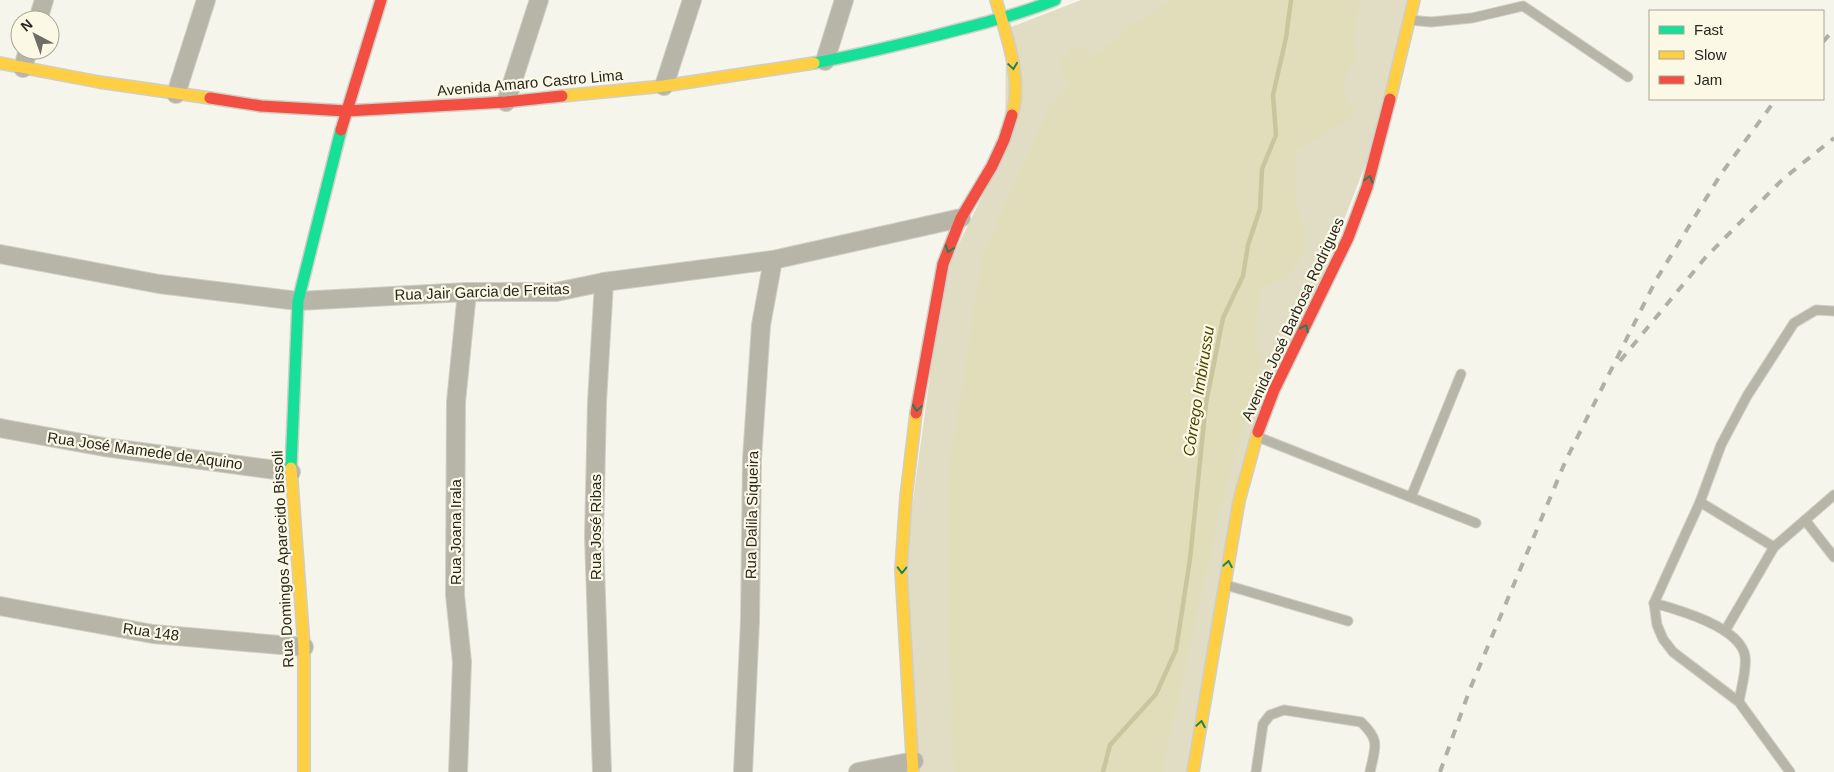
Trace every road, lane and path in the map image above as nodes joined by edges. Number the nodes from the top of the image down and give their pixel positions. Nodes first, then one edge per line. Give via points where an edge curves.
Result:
1 (206, 0) edge
2 (381, 0) edge
3 (538, 0) edge
4 (692, 0) edge
5 (844, 0) edge
6 (996, 0) edge
7 (1055, 0) edge
8 (1414, 0) edge
9 (1001, 19) junction
10 (1409, 20) junction
11 (25, 60) edge
12 (825, 60) junction
13 (0, 63) edge
14 (23, 68) junction
15 (1628, 77) dead end
16 (664, 86) junction
17 (176, 94) junction
18 (506, 102) junction
19 (346, 111) junction
20 (961, 218) junction
21 (0, 254) edge
22 (773, 260) junction
23 (604, 282) junction
24 (467, 292) junction
25 (298, 301) junction
26 (1834, 311) edge
27 (1461, 374) dead end
28 (0, 428) edge
29 (1256, 436) junction
30 (291, 472) junction
31 (1834, 495) edge
32 (1412, 497) junction
33 (1700, 502) junction
34 (1805, 520) junction
35 (1476, 523) dead end
36 (1774, 547) junction
37 (1834, 556) edge
38 (1224, 584) junction
39 (1654, 603) junction
40 (0, 606) edge
41 (1348, 621) dead end
42 (1725, 631) junction
43 (304, 647) junction
44 (1739, 702) junction
45 (913, 767) edge
46 (304, 772) edge
47 (458, 772) edge
48 (602, 772) edge
49 (743, 772) edge
50 (858, 772) edge
51 (1193, 772) edge
52 (1256, 772) edge
53 (1370, 772) edge
54 (1790, 772) edge

1 - 17 street
2 - 19 street, Rua Domingos Aparecido Bissoli
3 - 18 street
4 - 16 street
5 - 12 street
6 - 9 street
7 - 9 street, Avenida Amaro Castro Lima
8 - 10 street, Avenida José Barbosa Rodrigues
9 - 12 street, Avenida Amaro Castro Lima
9 -> 20 street via 1015,83 1013,112 996,157
10 - 15 lane via 1431,22 1472,18 1523,6
29 -> 10 street, Avenida José Barbosa Rodrigues via 1274,390 1348,238 1367,187
11 - 14 street
12 - 16 street, Avenida Amaro Castro Lima
13 - 14 street, Avenida Amaro Castro Lima
14 - 17 street, Avenida Amaro Castro Lima
16 - 18 street, Avenida Amaro Castro Lima
17 - 19 street, Avenida Amaro Castro Lima via 261,106
18 - 19 street, Avenida Amaro Castro Lima
19 - 25 street, Rua Domingos Aparecido Bissoli
20 - 22 street, Rua Jair Garcia de Freitas
20 -> 45 street via 943,264 917,406 906,497 901,570
21 - 25 street, Rua Jair Garcia de Freitas via 159,284
22 - 23 street, Rua Jair Garcia de Freitas
22 - 49 street, Rua Dalila Siqueira via 761,325 752,459 750,621
23 - 24 street, Rua Jair Garcia de Freitas via 556,292
23 - 48 street, Rua José Ribas via 594,537
24 - 25 street, Rua Jair Garcia de Freitas
24 - 47 street, Rua Joana Irala via 456,402 455,595 462,662
25 - 30 street, Rua Domingos Aparecido Bissoli
26 - 33 lane via 1816,310 1794,323 1747,396 1721,444
27 - 32 lane
28 - 30 street, Rua José Mamede de Aquino via 104,447
29 - 32 lane
38 -> 29 street, Avenida José Barbosa Rodrigues via 1239,501
30 - 43 street, Rua Domingos Aparecido Bissoli
31 - 34 lane
32 - 35 lane
33 - 36 lane
33 - 39 lane
34 - 36 lane
34 - 37 lane
36 - 42 lane
38 - 41 lane
51 -> 38 street, Avenida José Barbosa Rodrigues
39 - 42 lane via 1708,621
39 - 44 lane via 1663,639 1674,652
40 - 43 street, Rua 148 via 153,634
42 - 44 lane via 1742,645 1746,657
43 - 46 street, Rua Domingos Aparecido Bissoli
44 - 54 lane
45 - 50 street
52 - 53 lane via 1263,724 1270,715 1284,710 1361,722 1376,742

